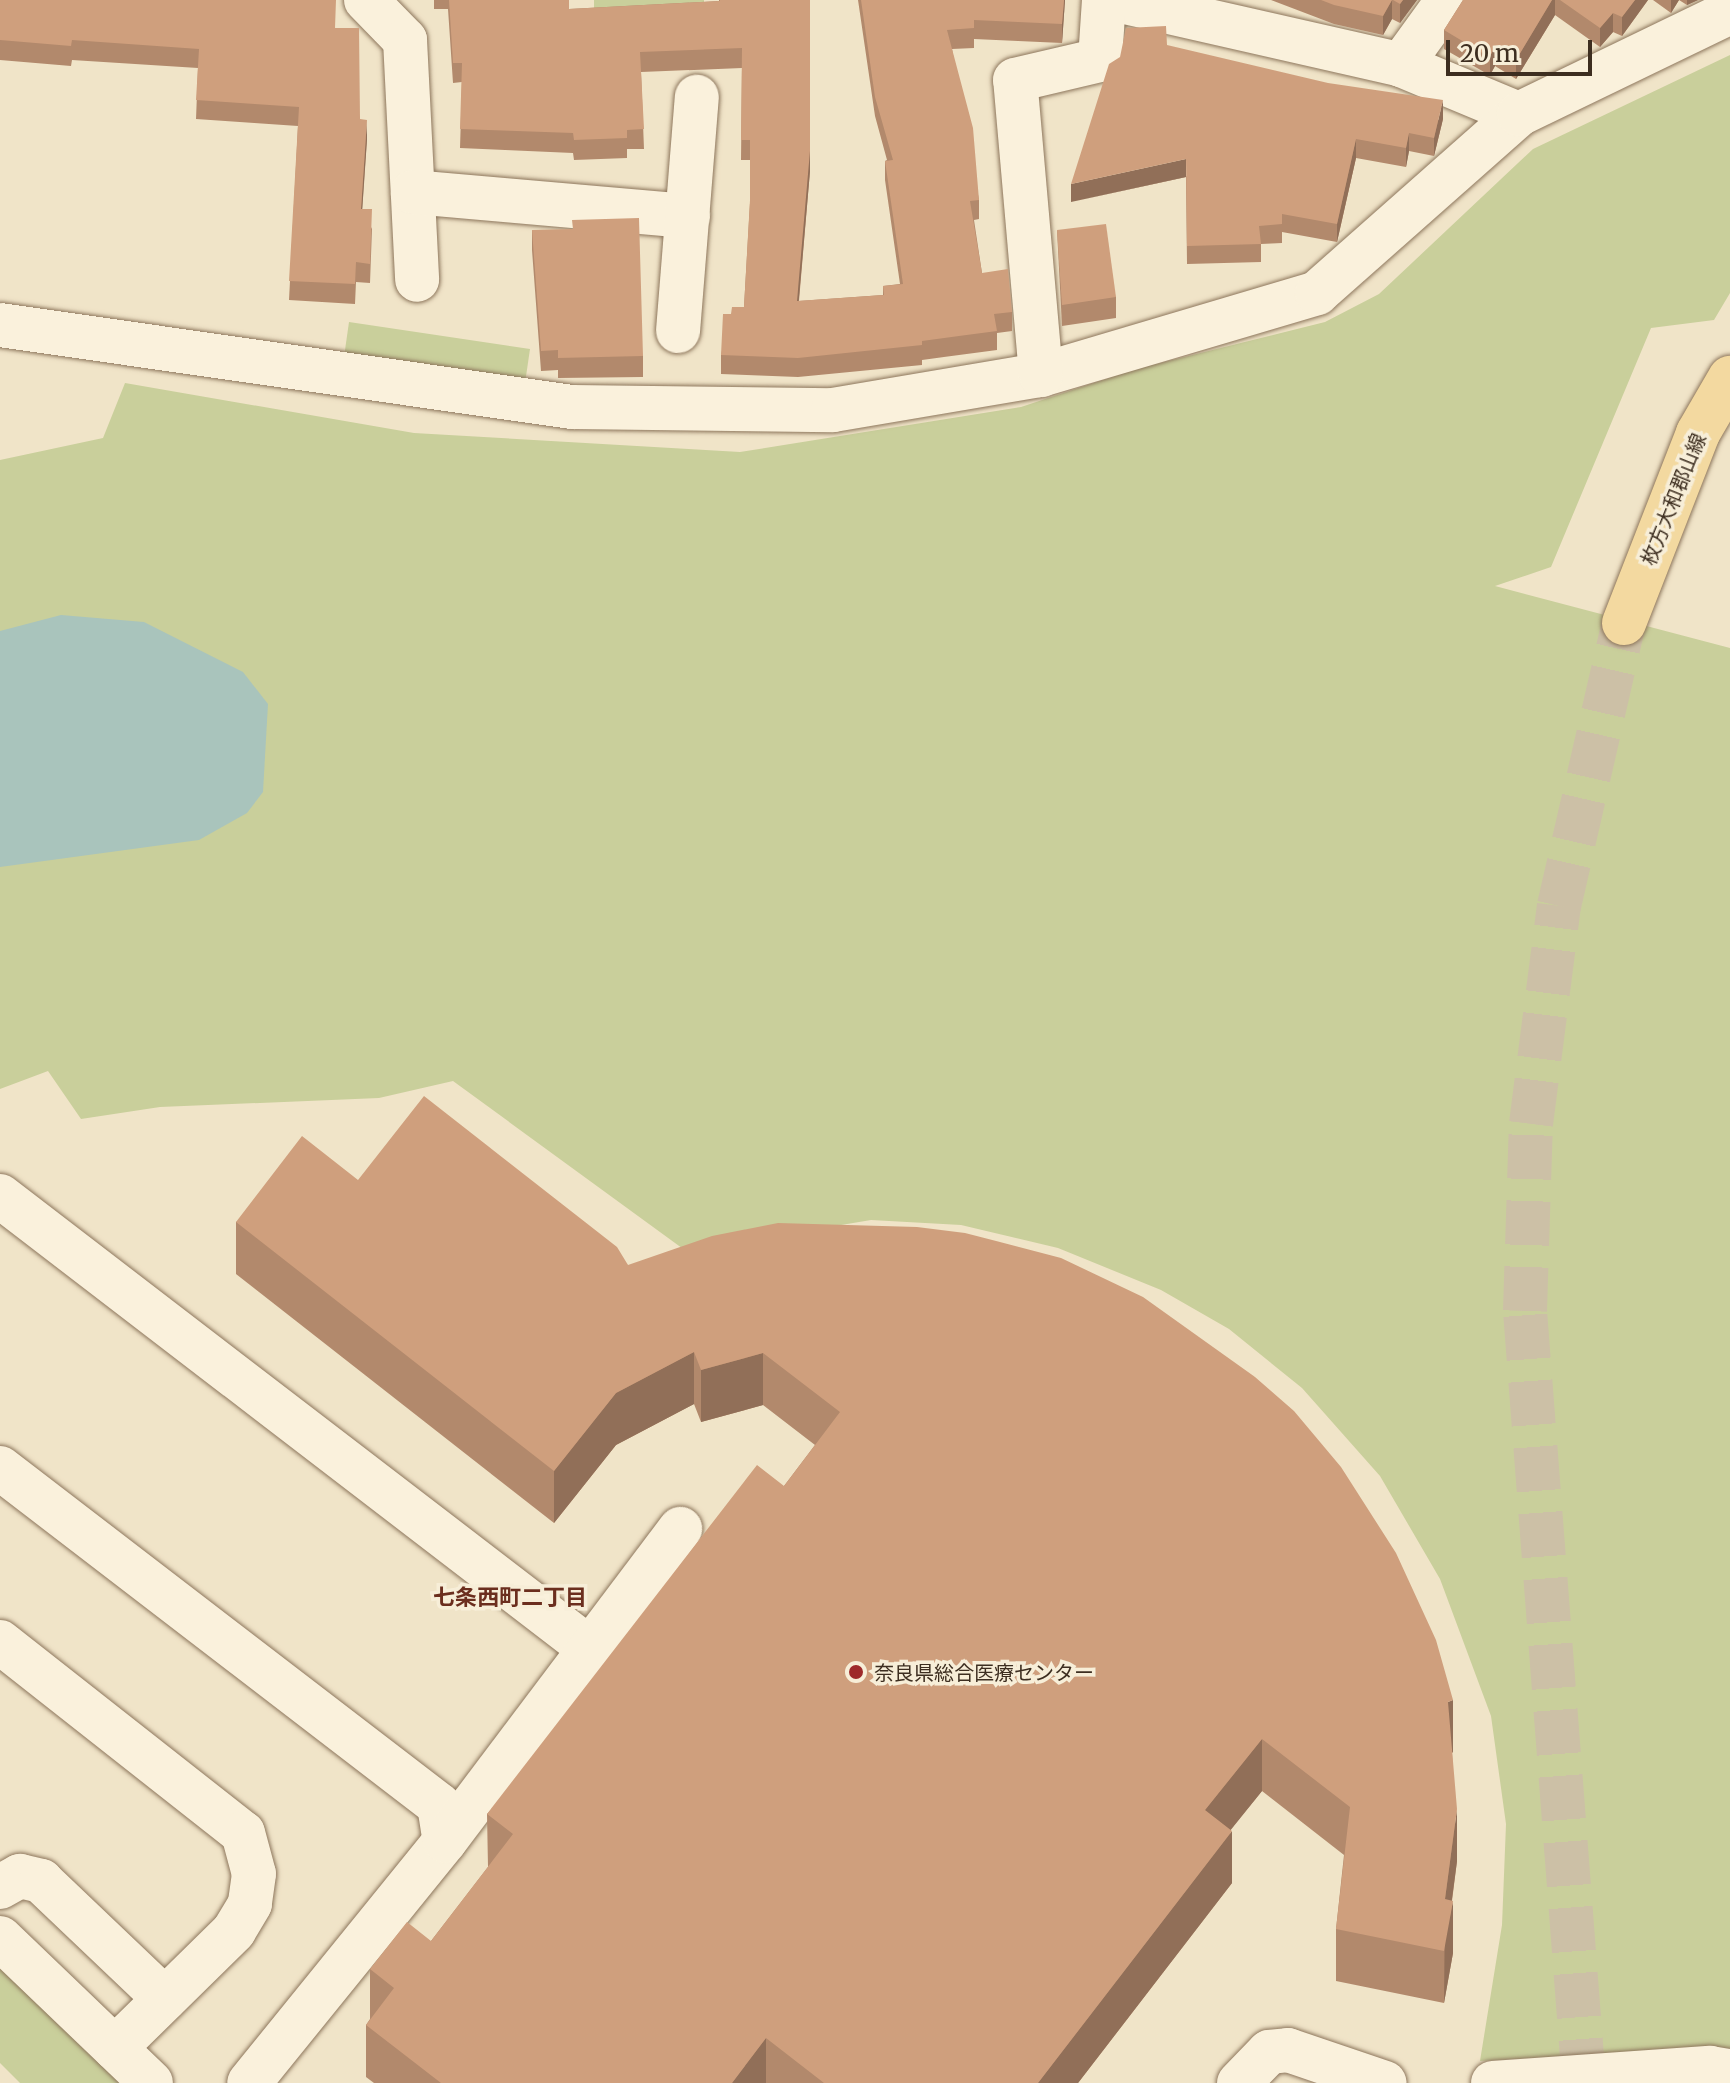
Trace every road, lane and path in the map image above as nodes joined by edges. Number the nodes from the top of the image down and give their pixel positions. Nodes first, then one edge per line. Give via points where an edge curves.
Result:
1 (366, 0) edge
2 (1104, 0) edge
3 (1116, 0) edge
4 (1448, 0) edge
5 (1730, 12) edge
6 (1401, 65) junction
7 (697, 97) dead end
8 (1519, 114) junction
9 (413, 192) junction
10 (688, 216) junction
11 (417, 280) dead end
12 (0, 325) edge
13 (678, 331) dead end
14 (1041, 375) junction
15 (1730, 378) edge
16 (1624, 623) tunnel mouth
17 (0, 1196) edge
18 (0, 1468) edge
19 (680, 1529) dead end
20 (0, 1642) edge
21 (589, 1648) junction
22 (445, 1841) junction
23 (0, 1887) edge
24 (0, 1938) edge
25 (165, 1999) junction
26 (115, 2048) junction
27 (1730, 2071) edge
28 (1379, 2082) edge
29 (151, 2083) edge
30 (249, 2083) edge
31 (1239, 2083) edge
32 (1493, 2083) edge

1 - 9 street via 405,40
2 - 14 street via 1100,60 1015,80
3 - 6 street
4 - 6 street
5 - 8 street
6 - 8 street
7 - 10 street
8 - 14 street via 1317,293
9 - 10 street
9 - 11 street
10 - 13 street
12 - 14 street via 572,407 833,410
15 - 16 main road, 枚方大和郡山線 via 1698,433
17 - 21 street
18 - 22 street via 439,1805
19 - 21 street
20 - 25 street via 243,1833 254,1874 250,1904 234,1931
21 - 22 street
22 - 30 street
23 - 25 street via 20,1876 41,1881
24 - 26 street
25 - 26 street
26 - 29 street
27 - 32 street via 1710,2068
28 - 31 street via 1288,2050 1269,2052

